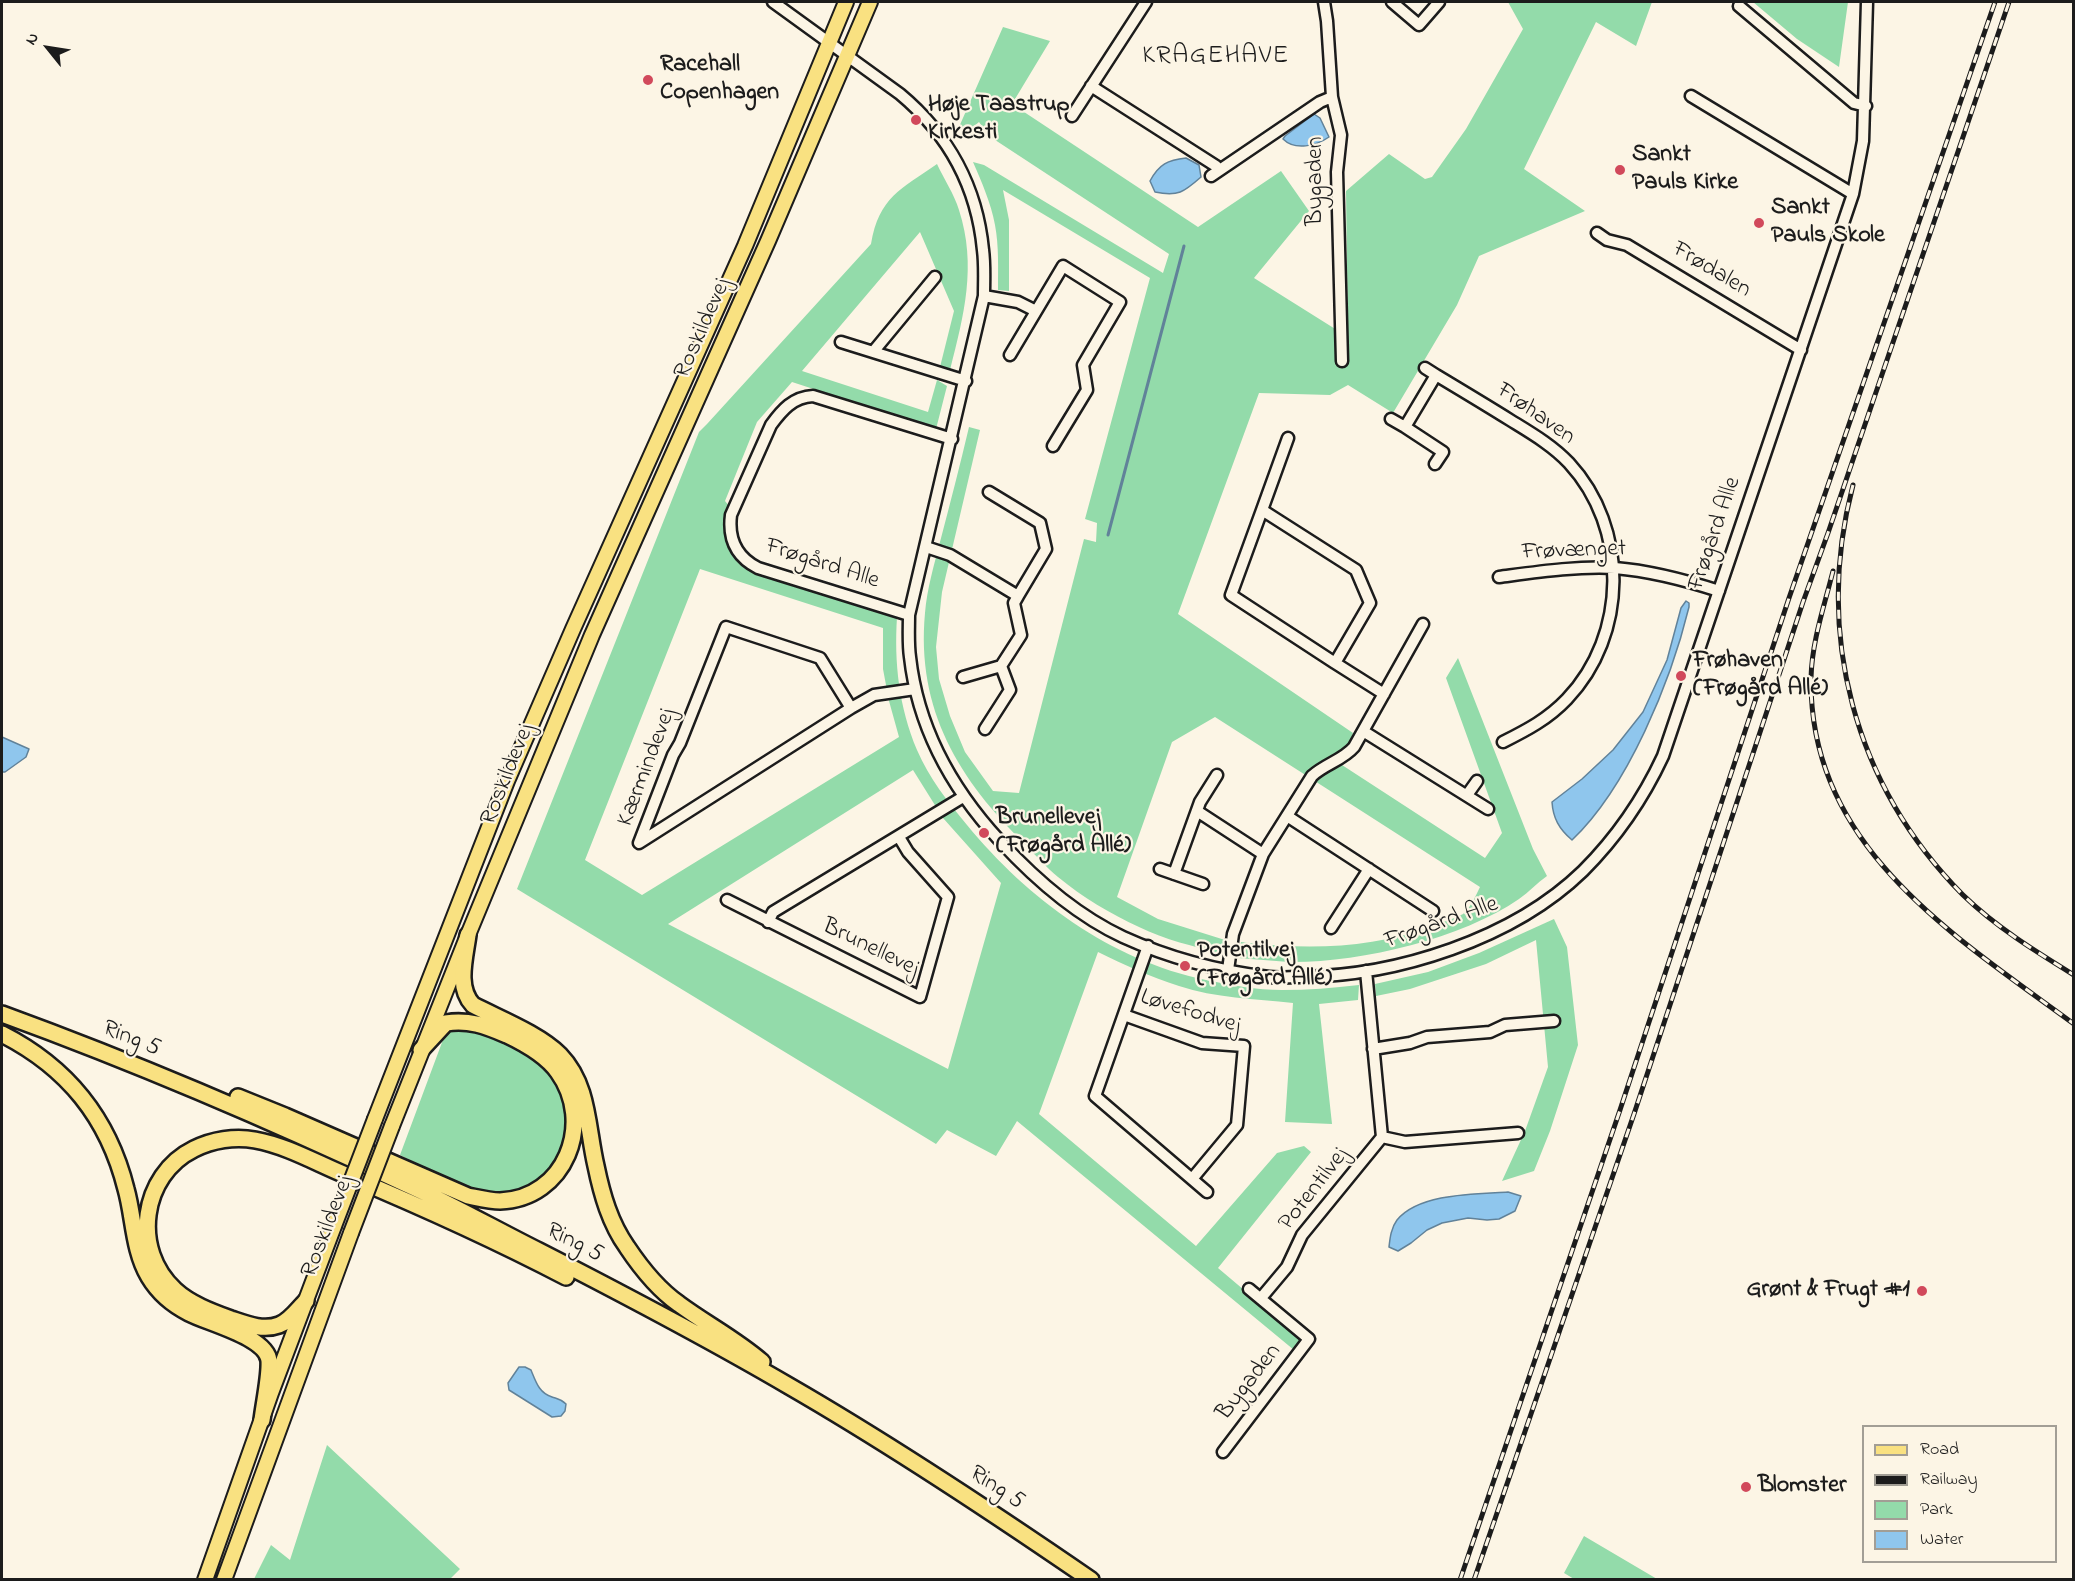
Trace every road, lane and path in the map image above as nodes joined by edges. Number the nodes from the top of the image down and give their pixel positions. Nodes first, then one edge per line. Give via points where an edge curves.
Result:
1 (772, 2) edge
2 (846, 2) edge
3 (870, 2) edge
4 (1146, 2) edge
5 (1324, 2) edge
6 (1392, 2) edge
7 (1439, 2) edge
8 (1867, 2) edge
9 (1739, 6) dead end
10 (829, 43) junction
11 (848, 57) junction
12 (1091, 86) junction
13 (1691, 96) dead end
14 (1332, 97) junction
15 (1866, 106) junction
16 (1072, 116) dead end
17 (1854, 194) junction
18 (1597, 233) dead end
19 (935, 277) dead end
20 (984, 296) junction
21 (1036, 311) junction
22 (841, 342) dead end
23 (1801, 350) junction
24 (873, 352) junction
25 (1010, 356) dead end
26 (1342, 360) dead end
27 (1425, 368) dead end
28 (1437, 375) junction
29 (966, 381) junction
30 (1391, 419) dead end
31 (1405, 427) junction
32 (1288, 438) dead end
33 (952, 439) junction
34 (1053, 446) dead end
35 (1435, 464) dead end
36 (988, 492) dead end
37 (1262, 510) junction
38 (926, 547) junction
39 (1614, 568) junction
40 (1499, 577) dead end
41 (1719, 591) junction
42 (1018, 596) junction
43 (909, 615) junction
44 (1423, 624) dead end
45 (1335, 663) junction
46 (1001, 666) junction
47 (963, 677) dead end
48 (915, 689) junction
49 (1384, 694) junction
50 (851, 708) junction
51 (985, 729) dead end
52 (1364, 731) junction
53 (1503, 742) dead end
54 (1217, 775) dead end
55 (1477, 781) dead end
56 (1467, 795) junction
57 (963, 797) junction
58 (1488, 808) dead end
59 (1197, 811) junction
60 (1287, 816) junction
61 (899, 837) junction
62 (1263, 854) junction
63 (1160, 869) dead end
64 (1369, 869) junction
65 (1173, 874) junction
66 (1203, 884) dead end
67 (727, 900) dead end
68 (1433, 911) dead end
69 (768, 922) junction
70 (1331, 928) dead end
71 (468, 935) junction
72 (1148, 946) junction
73 (1228, 970) junction
74 (1366, 970) junction
75 (2, 1014) edge
76 (1124, 1015) junction
77 (1554, 1021) dead end
78 (1540, 1022) junction
79 (2, 1034) edge
80 (1541, 1035) dead end
81 (70, 1039) junction
82 (1373, 1049) junction
83 (421, 1050) junction
84 (1518, 1132) dead end
85 (1503, 1134) junction
86 (1382, 1137) junction
87 (1504, 1146) dead end
88 (1192, 1179) junction
89 (1207, 1192) dead end
90 (1249, 1289) dead end
91 (1261, 1298) junction
92 (306, 1301) junction
93 (754, 1366) junction
94 (792, 1387) junction
95 (262, 1420) junction
96 (1223, 1452) dead end
97 (205, 1580) edge
98 (224, 1580) edge
99 (1091, 1580) edge

1 - 10 street, Frøgård Alle
2 - 10 main road, Roskildevej
3 - 11 main road, Roskildevej
4 - 12 street
5 - 14 street, Bygaden
6 - 7 street via 1419,25
8 - 15 street, Frøgård Alle
9 - 15 street via 1854,103
10 - 11 street, Frøgård Alle
10 - 92 main road, Roskildevej, bridge via 745,246 507,780
11 - 20 street, Frøgård Alle via 919,110 953,156 967,182 981,230
11 - 71 main road, Roskildevej via 592,635
12 - 14 street via 1216,166 1215,173
12 - 16 street
13 - 17 street
14 - 26 street, Bygaden via 1341,135 1337,172
15 - 17 street, Frøgård Alle
17 - 23 street, Frøgård Alle
18 - 23 street, Frødalen via 1627,245
19 - 24 street
20 - 21 street via 1018,302
20 - 29 street, Frøgård Alle
21 - 25 street
21 - 34 street via 1063,266 1120,302 1083,365 1087,390
22 - 24 street
23 - 41 street, Frøgård Alle
24 - 29 street
27 - 28 street, Frøhaven
28 - 31 street
28 - 39 street, Frøhaven via 1539,438 1568,462 1595,499 1607,528
29 - 33 street, Frøgård Alle
30 - 31 street
31 - 35 street via 1443,452
32 - 37 street
33 - 38 street, Frøgård Alle
33 - 43 street, Frøgård Alle via 813,396 804,397 794,401 771,425 731,515 732,540 752,566
36 - 42 street via 1040,523 1046,549
37 - 45 street via 1231,595
37 - 45 street via 1356,570 1370,603
38 - 42 street via 950,555
38 - 43 street, Frøgård Alle
39 - 40 street, Frøvænget
39 - 41 street, Frøvænget via 1686,580
39 - 53 street, Frøhaven via 1608,623 1585,674 1568,698 1544,720
41 - 74 street, Frøgård Alle via 1663,756 1632,813 1601,852 1562,889 1520,918 1472,941 1419,959
42 - 46 street via 1014,603 1021,635
43 - 48 street, Frøgård Alle via 909,654
44 - 49 street
45 - 49 street
46 - 47 street
46 - 51 street via 1010,690
48 - 50 street, Kærmindevej via 874,695
48 - 57 street, Frøgård Alle via 930,737
49 - 52 street
50 - 50 street, Kærmindevej via 752,771 639,843 726,627 820,658
52 - 56 street
52 - 60 street via 1348,754 1312,776
54 - 59 street
55 - 56 street
56 - 58 street
57 - 61 street, Brunellevej
57 - 72 street, Frøgård Alle via 1044,884 1094,921
59 - 62 street
59 - 65 street
60 - 62 street
60 - 64 street
61 - 69 street, Brunellevej via 773,912
61 - 69 street, Brunellevej via 948,897 920,997
62 - 73 street via 1233,934
63 - 65 street
64 - 68 street
64 - 70 street
65 - 66 street
67 - 69 street, Brunellevej
71 - 83 main road, Roskildevej
71 - 94 highway via 464,995 473,1005 559,1054 574,1072 585,1100 609,1214 626,1246 677,1303 754,1355
72 - 73 street, Frøgård Alle via 1194,963
72 - 76 street, Løvefodvej
73 - 74 street, Frøgård Alle via 1271,977 1316,977
74 - 82 street, Potentilvej
75 - 81 highway, Ring 5
76 - 88 street, Løvefodvej via 1095,1096
76 - 88 street, Løvefodvej via 1202,1043 1244,1046 1237,1125
77 - 78 street
78 - 80 street
78 - 82 street via 1505,1025 1490,1032 1427,1037
79 - 95 highway via 28,1047 64,1076 87,1103 111,1143 126,1188 136,1244 149,1277 167,1299 188,1313 252,1339 265,1350 269,1360
81 - 83 highway via 113,1048 285,1116 468,1196 499,1201 524,1197 547,1183 568,1154 575,1114 570,1092 549,1062 511,1037 468,1021 446,1023
81 - 93 highway, Ring 5 via 408,1184
82 - 86 street, Potentilvej
83 - 98 main road, Roskildevej, bridge
84 - 85 street, Potentilvej
85 - 86 street, Potentilvej via 1405,1142
85 - 87 street
86 - 91 street, Potentilvej via 1302,1235 1287,1268
88 - 89 street, Løvefodvej
90 - 91 street
91 - 96 street, Bygaden via 1309,1339
92 - 93 highway via 283,1323 255,1327 202,1307 175,1290 159,1271 147,1237 148,1208 168,1168 184,1154 226,1139 255,1140 290,1151 407,1201 698,1344
92 - 95 main road, Roskildevej
93 - 94 highway, Ring 5
94 - 99 highway, Ring 5 via 1001,1518
95 - 97 main road, Roskildevej

